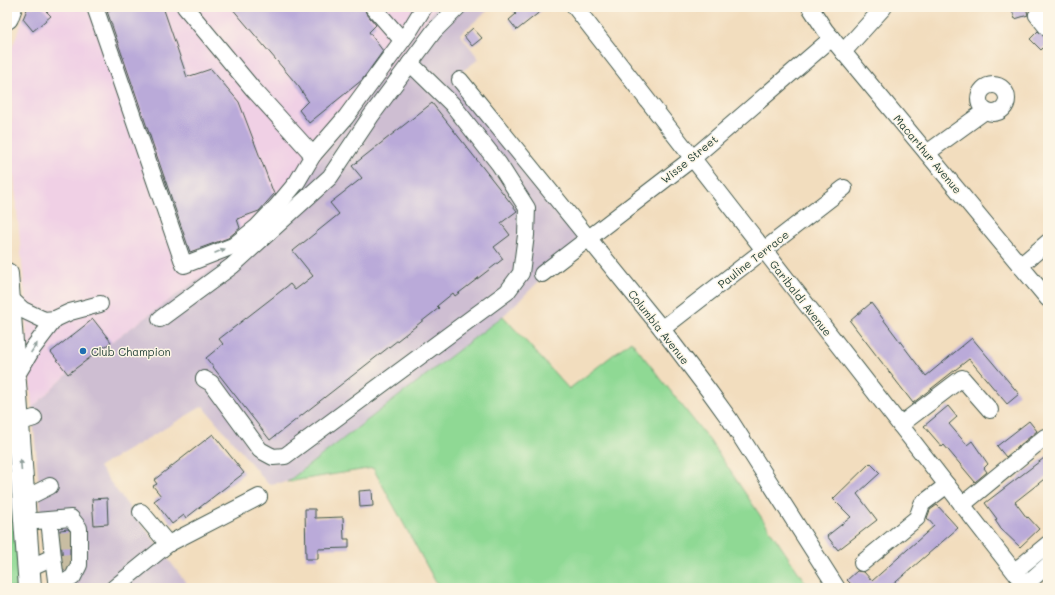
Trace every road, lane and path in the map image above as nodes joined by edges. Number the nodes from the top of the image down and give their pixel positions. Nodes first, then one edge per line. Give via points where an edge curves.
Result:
1 (11, 7) edge
2 (95, 7) edge
3 (185, 7) edge
4 (373, 7) edge
5 (424, 7) edge
6 (458, 7) edge
7 (575, 7) edge
8 (810, 7) edge
9 (884, 7) edge
10 (1043, 7) edge
11 (7, 18) edge
12 (1048, 29) edge
13 (832, 38) junction
14 (402, 40) junction
15 (843, 52) junction
16 (410, 63) junction
17 (460, 80) dead end
18 (985, 111) dead end
19 (927, 153) junction
20 (313, 155) junction
21 (693, 158) junction
22 (844, 188) dead end
23 (588, 239) junction
24 (1048, 242) edge
25 (764, 250) junction
26 (1020, 266) junction
27 (7, 274) edge
28 (542, 274) dead end
29 (9, 297) junction
30 (1048, 300) edge
31 (100, 304) dead end
32 (55, 319) junction
33 (160, 319) dead end
34 (662, 330) junction
35 (15, 378) junction
36 (204, 380) dead end
37 (990, 410) dead end
38 (900, 425) junction
39 (1045, 438) dead end
40 (947, 485) junction
41 (50, 486) dead end
42 (259, 497) dead end
43 (24, 499) junction
44 (962, 505) junction
45 (141, 512) dead end
46 (49, 520) junction
47 (25, 522) junction
48 (168, 544) junction
49 (1048, 544) edge
50 (64, 552) junction
51 (862, 563) dead end
52 (1048, 565) edge
53 (1015, 571) junction
54 (30, 578) edge
55 (1026, 586) edge
56 (56, 588) edge
57 (114, 588) edge
58 (837, 588) edge

1 - 11 highway
2 -> 20 street via 184,265 227,249 247,235 297,182
3 - 20 street via 253,89
4 - 14 street
5 - 14 street
6 - 16 street via 434,31
7 - 21 street, Garibaldi Avenue
8 - 13 street, Macarthur Avenue
9 - 15 street
10 - 12 street via 1036,15
13 - 15 street, Macarthur Avenue
13 - 21 street, Wisse Street
14 - 20 street via 346,117
15 - 19 street, Macarthur Avenue
16 - 33 street via 330,177 232,266
16 - 36 street via 452,104 499,164 527,208 521,273 507,292 285,456 273,457 260,450 211,383
17 - 23 street, Columbia Avenue
18 - 19 street
19 - 26 street, Macarthur Avenue
21 - 23 street, Wisse Street
21 - 25 street, Garibaldi Avenue
22 - 25 street, Pauline Terrace
23 - 28 street, Wisse Street
23 - 34 street, Columbia Avenue
24 - 26 street
25 - 34 street, Pauline Terrace
25 - 38 street, Garibaldi Avenue
26 - 30 street, Macarthur Avenue
27 - 29 highway
29 - 32 street via 23,310 44,320
29 - 35 highway
31 - 32 street
35 -> 32 street
34 - 58 street, Columbia Avenue via 730,420
43 -> 35 highway via 26,420
37 - 38 street via 962,378
38 - 40 street, Garibaldi Avenue
39 - 44 street
40 - 44 street, Garibaldi Avenue
40 - 51 street via 922,504 917,518
41 - 43 street
42 - 48 street
43 - 47 highway
44 - 53 street, Garibaldi Avenue
45 - 48 street
46 - 47 street
46 - 50 street
46 - 50 street via 71,518 79,528
47 - 54 highway
48 - 57 street
49 - 53 street
50 - 54 street
50 - 56 street
50 - 56 street via 73,577
52 - 55 street
53 - 55 street, Garibaldi Avenue

